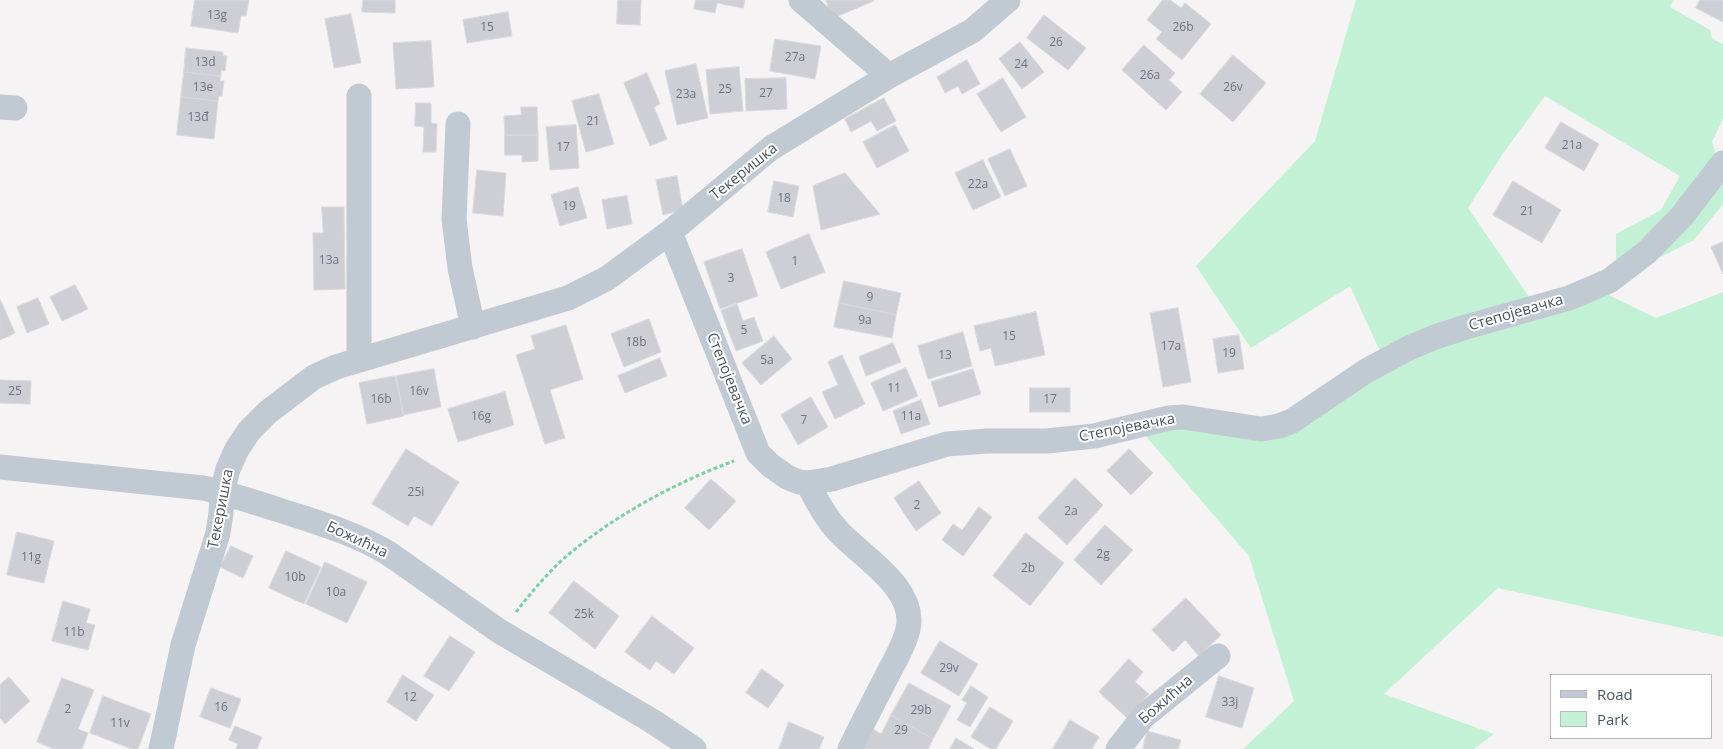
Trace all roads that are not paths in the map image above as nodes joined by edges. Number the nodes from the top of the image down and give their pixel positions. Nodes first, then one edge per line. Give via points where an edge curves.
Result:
1 (801, 0) edge
2 (1008, 0) edge
3 (889, 76) junction
4 (359, 96) dead end
5 (458, 124) dead end
6 (1723, 163) edge
7 (670, 232) junction
8 (473, 327) junction
9 (360, 360) junction
10 (0, 467) edge
11 (808, 483) junction
12 (222, 492) junction
13 (1218, 656) dead end
14 (161, 749) edge
15 (694, 749) edge
16 (850, 749) edge
17 (1118, 749) edge

1 - 3 street
2 - 3 street, Текеришка via 972,31
3 - 7 street, Текеришка via 771,148
4 - 9 street
5 - 8 street via 454,219 460,268
6 - 11 street, Степојевачка via 1676,222 1647,252 1609,281 1569,298 1466,327 1409,348 1279,426 1249,428 1183,417 1094,436 947,444 832,479
7 - 8 street, Текеришка via 606,279 568,298
7 - 11 street, Степојевачка via 758,453 787,477
8 - 9 street, Текеришка
9 - 12 street, Текеришка via 314,377 268,412 237,449
10 - 12 street, Божићна
11 - 16 street via 819,506 838,531 891,580 910,614 908,630 895,660
12 - 14 street, Текеришка via 218,533 183,645
12 - 15 street, Божићна via 375,545 499,631
13 - 17 street, Божићна via 1144,716

